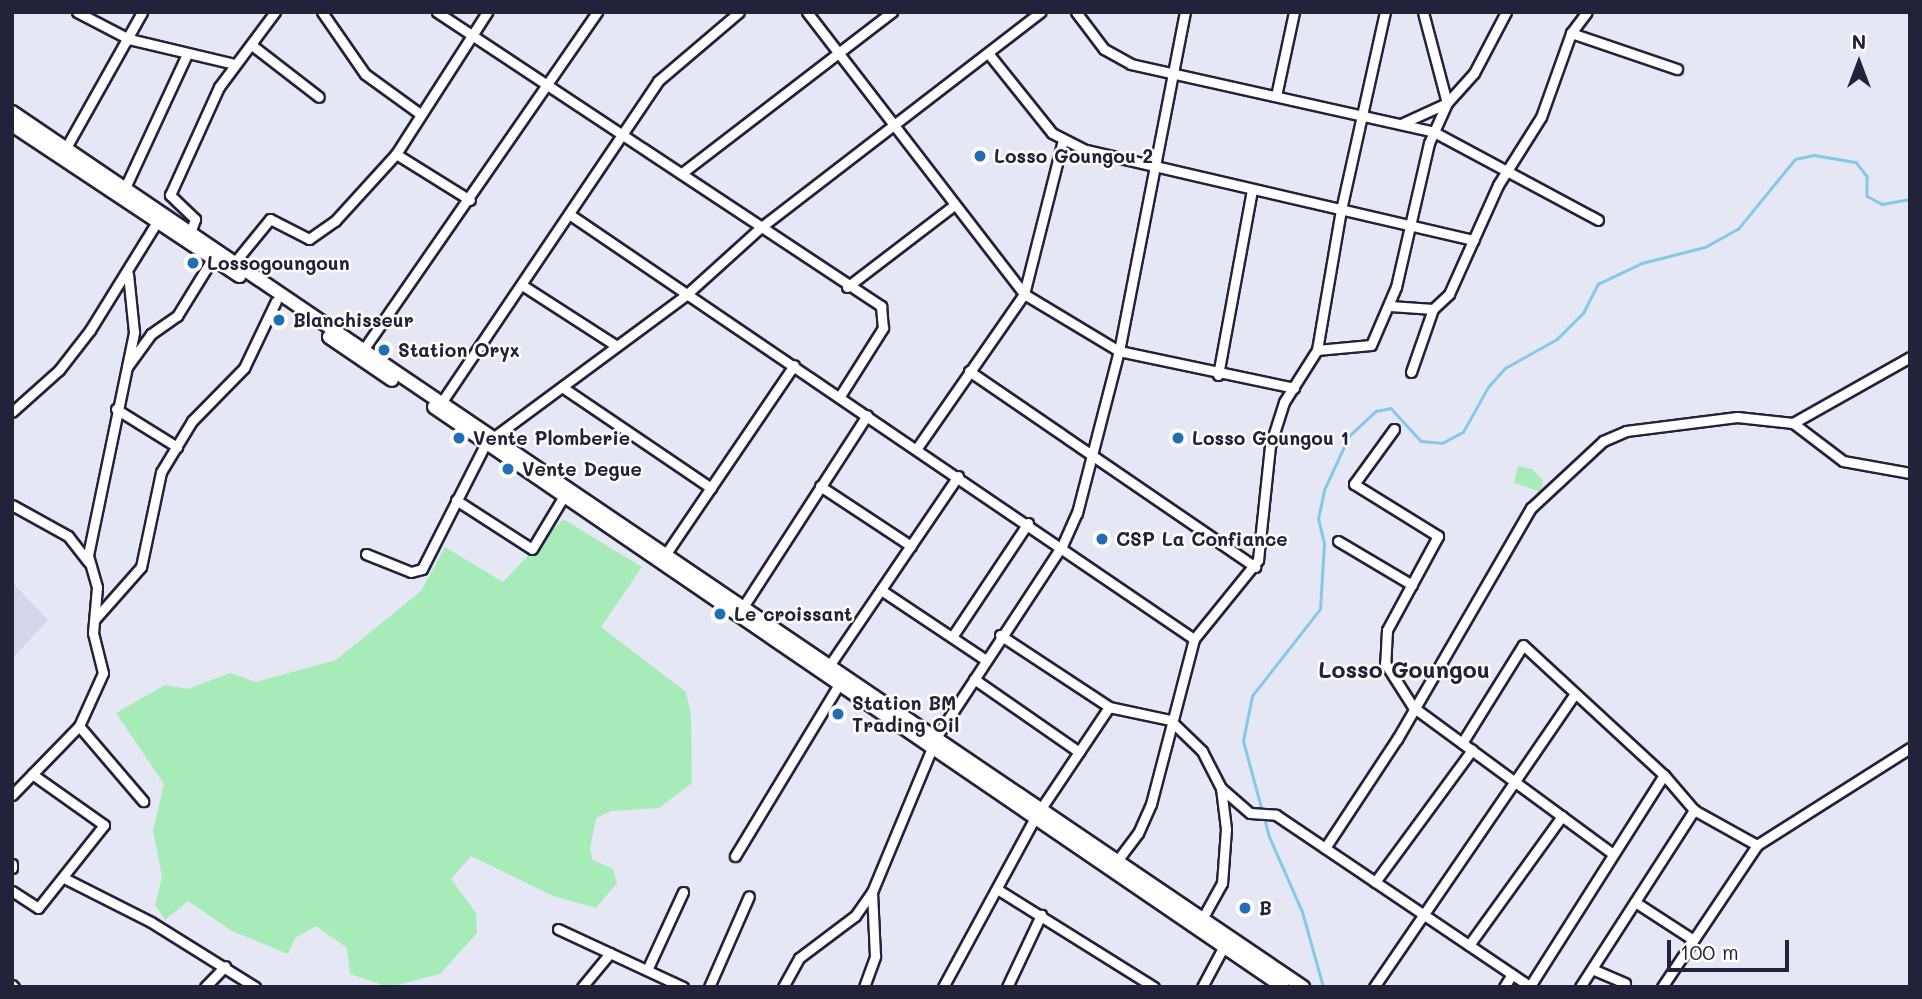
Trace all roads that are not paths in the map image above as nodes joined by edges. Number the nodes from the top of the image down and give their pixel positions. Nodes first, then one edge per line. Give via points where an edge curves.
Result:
1 (77, 12) edge
2 (142, 12) edge
3 (275, 12) edge
4 (322, 12) edge
5 (437, 12) edge
6 (487, 12) edge
7 (597, 12) edge
8 (739, 12) edge
9 (807, 12) edge
10 (892, 12) edge
11 (1040, 12) edge
12 (1076, 12) edge
13 (1185, 12) edge
14 (1294, 12) edge
15 (1385, 12) edge
16 (1423, 12) edge
17 (1506, 12) edge
18 (1587, 12) edge
19 (1571, 33) junction
20 (472, 36) junction
21 (129, 39) junction
22 (253, 46) junction
23 (988, 53) junction
24 (839, 54) junction
25 (186, 56) junction
26 (235, 64) junction
27 (1677, 69) dead end
28 (1173, 72) junction
29 (549, 83) junction
30 (1276, 96) junction
31 (318, 97) dead end
32 (1447, 103) junction
33 (12, 112) edge
34 (420, 114) junction
35 (1361, 115) junction
36 (1398, 123) junction
37 (12, 125) edge
38 (898, 126) junction
39 (1434, 132) junction
40 (623, 134) junction
41 (1063, 141) junction
42 (63, 153) junction
43 (396, 154) junction
44 (1155, 167) junction
45 (1508, 169) junction
46 (682, 173) junction
47 (1252, 190) junction
48 (123, 192) junction
49 (470, 200) junction
50 (953, 206) junction
51 (1340, 210) junction
52 (569, 214) junction
53 (1598, 220) dead end
54 (157, 222) junction
55 (1408, 225) junction
56 (760, 228) junction
57 (190, 233) junction
58 (1474, 240) junction
59 (215, 255) junction
60 (234, 263) junction
61 (128, 274) junction
62 (522, 285) junction
63 (847, 287) junction
64 (687, 294) junction
65 (1024, 294) junction
66 (276, 301) junction
67 (1390, 306) junction
68 (1433, 309) junction
69 (615, 345) junction
70 (1317, 350) junction
71 (1119, 351) junction
72 (361, 353) junction
73 (1910, 357) edge
74 (794, 365) junction
75 (969, 370) junction
76 (124, 371) junction
77 (1411, 372) dead end
78 (1218, 375) junction
79 (562, 387) junction
80 (1294, 388) junction
81 (840, 396) junction
82 (439, 406) junction
83 (116, 409) junction
84 (12, 412) edge
85 (867, 415) junction
86 (1793, 423) junction
87 (1394, 429) dead end
88 (491, 440) junction
89 (177, 447) junction
90 (917, 448) junction
91 (1093, 451) junction
92 (1910, 473) edge
93 (958, 476) junction
94 (820, 486) junction
95 (711, 488) junction
96 (564, 496) junction
97 (456, 500) junction
98 (12, 505) edge
99 (1028, 523) junction
100 (1338, 541) dead end
101 (1062, 545) junction
102 (911, 546) junction
103 (366, 554) dead end
104 (664, 557) junction
105 (91, 566) junction
106 (1255, 568) junction
107 (1412, 584) junction
108 (881, 590) junction
109 (741, 610) junction
110 (94, 620) junction
111 (1000, 635) junction
112 (952, 637) junction
113 (1195, 639) junction
114 (986, 660) junction
115 (831, 663) junction
116 (974, 679) junction
117 (839, 684) junction
118 (1573, 696) junction
119 (1109, 707) junction
120 (1413, 707) junction
121 (1170, 720) junction
122 (79, 726) junction
123 (934, 742) junction
124 (1462, 743) junction
125 (1910, 748) edge
126 (1472, 750) junction
127 (1079, 752) junction
128 (32, 774) junction
129 (1664, 775) junction
130 (1512, 780) junction
131 (1221, 788) junction
132 (12, 794) edge
133 (143, 801) dead end
134 (1694, 810) junction
135 (1039, 812) junction
136 (1562, 816) junction
137 (1757, 845) junction
138 (1325, 848) junction
139 (1613, 854) junction
140 (735, 856) dead end
141 (1116, 862) junction
142 (64, 878) junction
143 (1375, 882) junction
144 (997, 888) junction
145 (12, 891) edge
146 (682, 892) dead end
147 (872, 892) junction
148 (749, 896) dead end
149 (1635, 902) junction
150 (1422, 914) junction
151 (1041, 915) junction
152 (1204, 915) junction
153 (558, 929) dead end
154 (1228, 939) junction
155 (1692, 939) junction
156 (1469, 945) junction
157 (610, 953) junction
158 (225, 966) junction
159 (1592, 969) junction
160 (647, 970) junction
161 (1512, 974) junction
162 (1625, 983) dead end
163 (205, 987) edge
164 (255, 987) edge
165 (582, 987) edge
166 (683, 987) edge
167 (709, 987) edge
168 (783, 987) edge
169 (864, 987) edge
170 (943, 987) edge
171 (1007, 987) edge
172 (1154, 987) edge
173 (1202, 987) edge
174 (1283, 987) edge
175 (1303, 987) edge
176 (1374, 987) edge
177 (1504, 987) edge
178 (1530, 987) edge
179 (1580, 987) edge
180 (1662, 987) edge

1 - 21 street
2 - 21 street
3 - 22 street
4 - 34 street via 365,74
5 - 20 street
6 - 20 street
7 - 29 street
8 - 40 street via 658,81
9 - 24 street
10 - 24 street
11 - 23 street
12 - 28 street via 1113,55
13 - 28 street
14 - 30 street
15 - 35 street
16 - 32 street
17 - 32 street via 1474,74
18 - 19 street
19 - 27 street
19 - 45 street via 1541,117
20 - 29 street
20 - 34 street
21 - 25 street
21 - 42 street
22 - 26 street
22 - 31 street
23 - 38 street
23 - 41 street via 1042,123
24 - 38 street
24 - 46 street
25 - 26 street
25 - 48 street
26 - 57 street via 206,113 170,195 195,219
28 - 30 street
28 - 44 street
29 - 40 street
29 - 49 street
30 - 35 street
32 - 36 street
32 - 39 street
33 - 42 main road
34 - 43 street
35 - 36 street
35 - 51 street
36 - 39 street
37 - 42 main road
38 - 50 street
38 - 56 street
39 - 45 street
39 - 55 street
40 - 46 street
40 - 52 street
41 - 44 street
41 - 65 street
42 - 48 main road
43 - 49 street
43 - 60 street via 315,238 272,218
44 - 47 street
44 - 71 street
45 - 53 street
45 - 58 street
46 - 56 street
47 - 51 street
47 - 78 street
48 - 54 main road
48 - 57 main road
49 - 72 street
50 - 63 street
50 - 65 street
51 - 55 street
51 - 70 street
52 - 62 street
52 - 64 street
54 - 59 main road
54 - 61 street
55 - 58 street
55 - 67 street
56 - 63 street
56 - 64 street
57 - 59 main road
58 - 68 street via 1449,294
59 - 60 main road
59 - 66 main road
59 - 76 street via 177,316 151,334
60 - 72 main road
61 - 76 street via 135,310
61 - 84 street via 59,370
62 - 69 street
62 - 82 street
63 - 81 street via 881,306 884,321
64 - 69 street
64 - 74 street
65 - 71 street
65 - 75 street
66 - 72 main road
66 - 89 street via 244,368 200,411
67 - 68 street
67 - 70 street via 1371,345
68 - 77 street
69 - 79 street
70 - 80 street
71 - 78 street
71 - 91 street
72 - 82 main road
73 - 86 street
74 - 81 street
74 - 95 street
75 - 90 street
75 - 91 street
76 - 83 street
78 - 80 street
79 - 88 street
79 - 95 street
80 - 106 street via 1284,402 1270,446
81 - 85 street
82 - 88 main road
83 - 89 street
83 - 105 street via 105,486 90,541
85 - 90 street
85 - 94 street
86 - 92 street via 1843,461
86 - 120 street via 1704,418 1660,431 1626,431 1583,455 1524,518
87 - 107 street via 1354,484 1438,536
88 - 96 main road
88 - 97 street
88 - 104 main road
89 - 110 street via 157,480 141,567
90 - 93 street
91 - 101 street via 1088,482
91 - 106 street
93 - 99 street
93 - 102 street
94 - 102 street
94 - 109 street
95 - 104 street
96 - 97 street via 532,549
96 - 104 main road
97 - 103 street via 418,572
98 - 105 street via 68,536
99 - 101 street
99 - 112 street
100 - 107 street
101 - 111 street
101 - 113 street
102 - 108 street
104 - 109 main road
105 - 110 street via 97,587
106 - 113 street
107 - 120 street via 1387,630 1382,654
108 - 112 street
108 - 115 street
109 - 115 main road
109 - 117 main road
110 - 122 street via 103,673
111 - 114 street
111 - 119 street
112 - 114 street
113 - 121 street
114 - 116 street
115 - 123 main road
116 - 123 street
116 - 127 street
117 - 123 main road
117 - 140 street
118 - 124 street via 1523,645
118 - 129 street
118 - 130 street
119 - 121 street
119 - 127 street
120 - 124 street
120 - 138 street
121 - 131 street via 1202,751
121 - 141 street via 1151,804
122 - 128 street
122 - 133 street
123 - 135 main road
123 - 147 street
124 - 126 street
125 - 137 street
126 - 130 street
126 - 143 street
127 - 135 street
128 - 132 street
128 - 142 street via 104,825
129 - 134 street
129 - 139 street
130 - 136 street
130 - 150 street
131 - 138 street via 1250,813 1276,815
131 - 152 street via 1226,829 1222,883
134 - 137 street
134 - 149 street
135 - 141 main road
135 - 144 street
136 - 139 street
136 - 156 street
137 - 155 street
138 - 143 street
139 - 178 street
141 - 152 main road
141 - 154 main road
142 - 145 street via 38,908
142 - 158 street
143 - 150 street
144 - 151 street
144 - 170 street
146 - 160 street
147 - 168 street via 855,916 799,958
147 - 169 street via 875,956
148 - 167 street
149 - 155 street
149 - 159 street
150 - 156 street
150 - 176 street
151 - 171 street
151 - 172 street
152 - 154 main road
153 - 157 street
154 - 173 street
154 - 174 main road
154 - 175 main road
155 - 180 street
156 - 161 street
157 - 160 street
157 - 165 street
158 - 163 street
158 - 164 street
159 - 162 street
159 - 179 street
160 - 166 street
161 - 177 street
161 - 178 street

